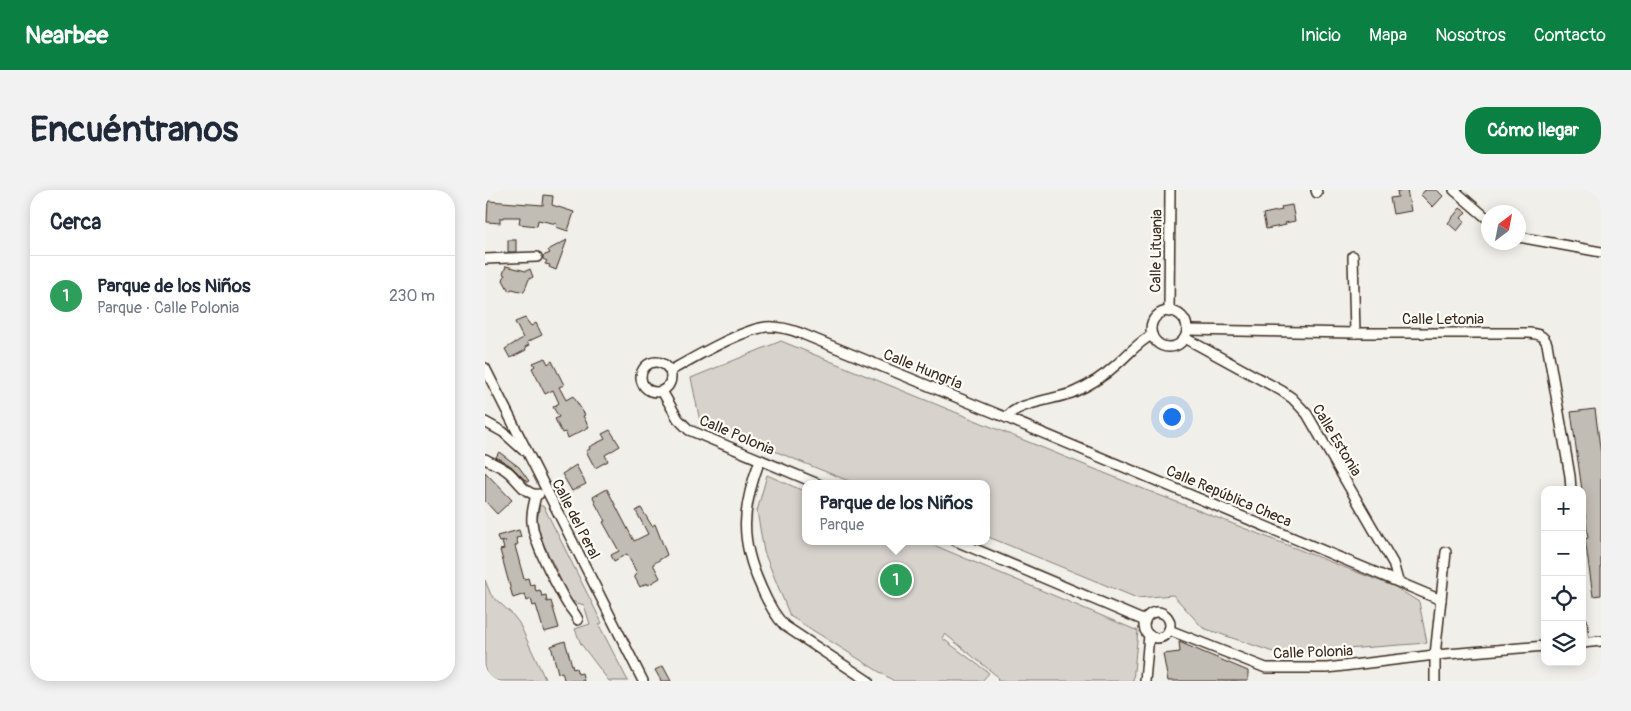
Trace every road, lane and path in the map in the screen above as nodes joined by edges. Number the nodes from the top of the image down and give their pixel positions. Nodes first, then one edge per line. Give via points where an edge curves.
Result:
1 (1170, 190) edge
2 (1455, 190) edge
3 (1481, 213) edge
4 (1526, 238) edge
5 (1597, 251) edge
6 (1353, 256) dead end
7 (537, 257) dead end
8 (485, 259) edge
9 (1169, 312) junction
10 (1355, 333) junction
11 (1186, 334) junction
12 (1152, 335) junction
13 (485, 368) edge
14 (669, 371) junction
15 (662, 391) junction
16 (1007, 418) junction
17 (485, 422) edge
18 (511, 422) junction
19 (496, 428) junction
20 (527, 454) junction
21 (485, 459) edge
22 (760, 460) junction
23 (808, 480) edge
24 (1571, 486) edge
25 (546, 490) junction
26 (535, 495) junction
27 (965, 545) edge
28 (1446, 552) dead end
29 (1398, 581) junction
30 (1441, 600) junction
31 (578, 620) dead end
32 (1145, 621) junction
33 (1169, 630) junction
34 (1149, 635) junction
35 (1601, 641) edge
36 (1586, 643) edge
37 (1541, 646) edge
38 (1435, 655) junction
39 (643, 681) edge
40 (868, 681) edge
41 (1145, 681) edge
42 (1435, 681) edge

1 - 9 street, Calle Lituania
2 - 3 street
4 - 5 street
6 - 10 street
7 - 8 street
9 - 11 street via 1179,315 1186,324
9 - 12 street via 1163,312 1154,319
10 - 11 street, Calle Letonia
10 - 24 street, Calle Letonia via 1540,335 1545,339
11 - 12 street via 1181,343 1170,347 1159,344
11 - 29 street, Calle Estonia via 1282,390 1300,405 1393,563
12 - 16 street via 1097,380 1065,396 1013,410
13 - 18 street, Calle del Peral
14 - 15 street via 669,385
14 - 15 street via 662,363 655,362 646,365 642,371 643,385 652,391
14 - 16 street, Calle Hungría via 746,332 765,327 783,328
15 - 22 street, Calle Polonia via 678,419 689,430
16 - 29 street, Calle República Checa
17 - 19 street
18 - 19 street
18 - 20 street, Calle del Peral
19 - 20 street
20 - 25 street, Calle del Peral
21 - 26 street via 505,469
22 - 23 street, Calle Polonia
22 - 40 street via 749,492 745,530 749,557 763,592 785,626
25 - 26 street
25 - 39 street, Calle del Peral
26 - 31 street via 533,531 566,602
27 - 32 street
28 - 30 street
29 - 30 street, Calle República Checa
30 - 38 street
32 - 33 street via 1149,614 1162,612 1169,618
32 - 34 street
33 - 34 street via 1160,637
33 - 38 street, Calle Polonia via 1265,668 1327,668
34 - 41 street
35 - 36 street
37 - 38 street, Calle Polonia
38 - 42 street

